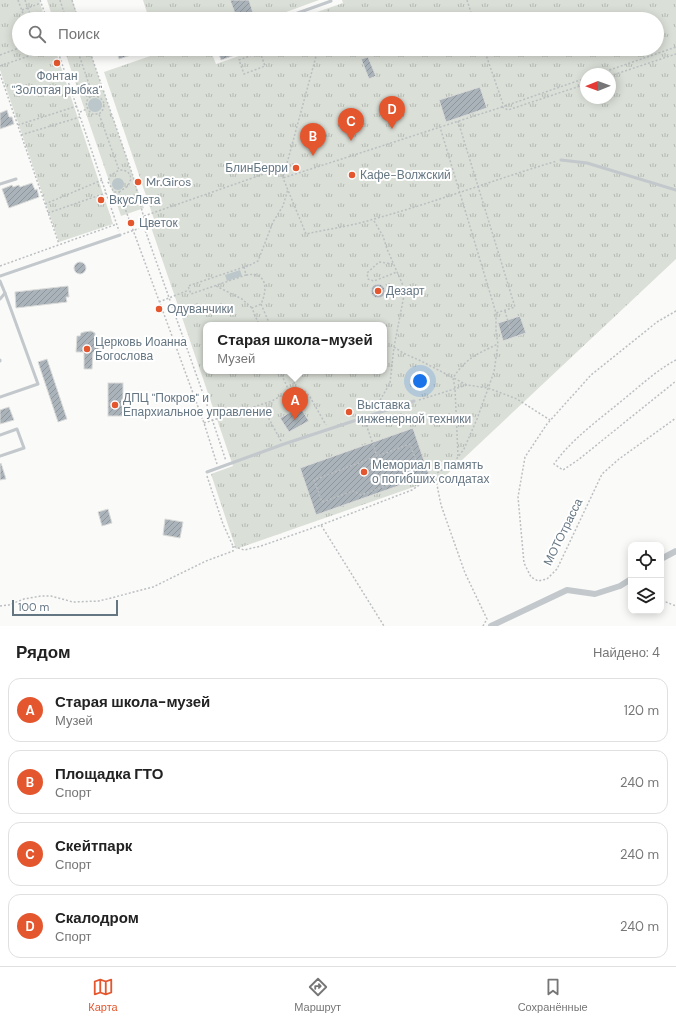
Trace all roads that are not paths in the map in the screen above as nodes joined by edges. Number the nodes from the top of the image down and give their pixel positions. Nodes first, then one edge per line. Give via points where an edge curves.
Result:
1 (331, 1) edge
2 (300, 12) edge
3 (561, 160) road end
4 (16, 179) dead end
5 (0, 184) edge
6 (676, 190) edge
7 (120, 235) road end
8 (0, 276) edge
9 (0, 281) edge
10 (4, 293) junction
11 (0, 299) edge
12 (0, 397) edge
13 (414, 401) road end
14 (0, 435) edge
15 (0, 456) edge
16 (207, 472) road end
17 (676, 551) edge
18 (664, 558) edge
19 (628, 581) edge
20 (491, 626) edge

1 - 2 lane
3 - 6 lane via 587,163
4 - 5 lane
7 - 8 lane
9 - 10 lane
10 - 11 lane
10 - 12 lane via 38,384
13 - 16 lane
14 - 15 lane via 17,429 24,448
17 - 18 street
19 - 20 street via 595,594 567,590

